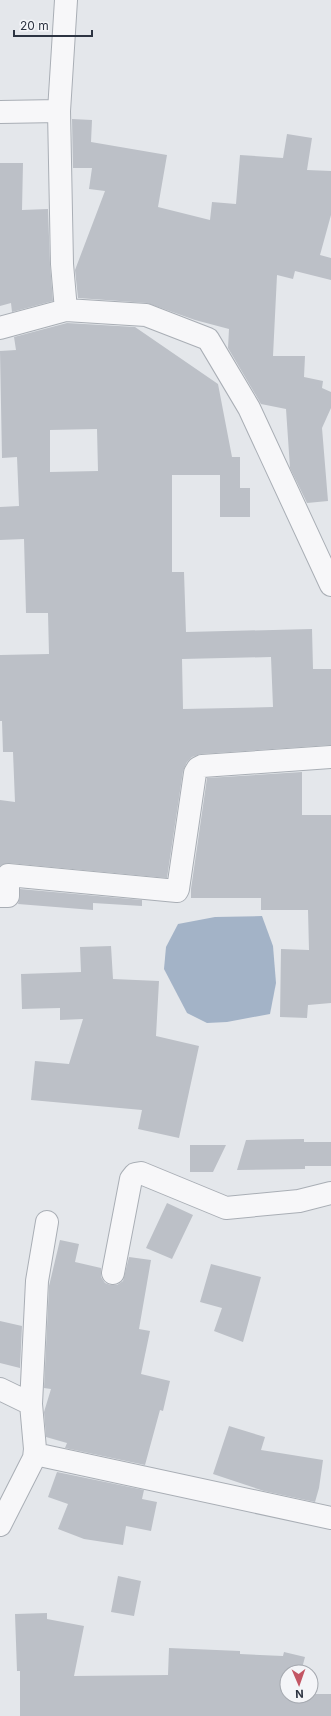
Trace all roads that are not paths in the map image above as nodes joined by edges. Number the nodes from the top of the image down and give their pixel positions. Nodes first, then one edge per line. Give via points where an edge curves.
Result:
1 (66, 0) edge
2 (59, 111) junction
3 (0, 112) edge
4 (66, 310) junction
5 (0, 328) edge
6 (331, 585) edge
7 (331, 757) edge
8 (0, 896) edge
9 (331, 1193) edge
10 (47, 1222) dead end
11 (113, 1273) dead end
12 (0, 1389) edge
13 (31, 1404) junction
14 (35, 1454) junction
15 (331, 1518) edge
16 (0, 1525) edge

1 - 2 street
2 - 3 street
2 - 4 street via 62,264
4 - 5 street
4 - 6 street via 146,315 208,339 249,408
7 - 8 street via 198,768 195,773 177,891 8,875 8,896
9 - 11 street via 299,1201 226,1208 141,1173 135,1174 131,1179
10 - 13 street via 37,1280
12 - 13 street
13 - 14 street
14 - 15 street
14 - 16 street

